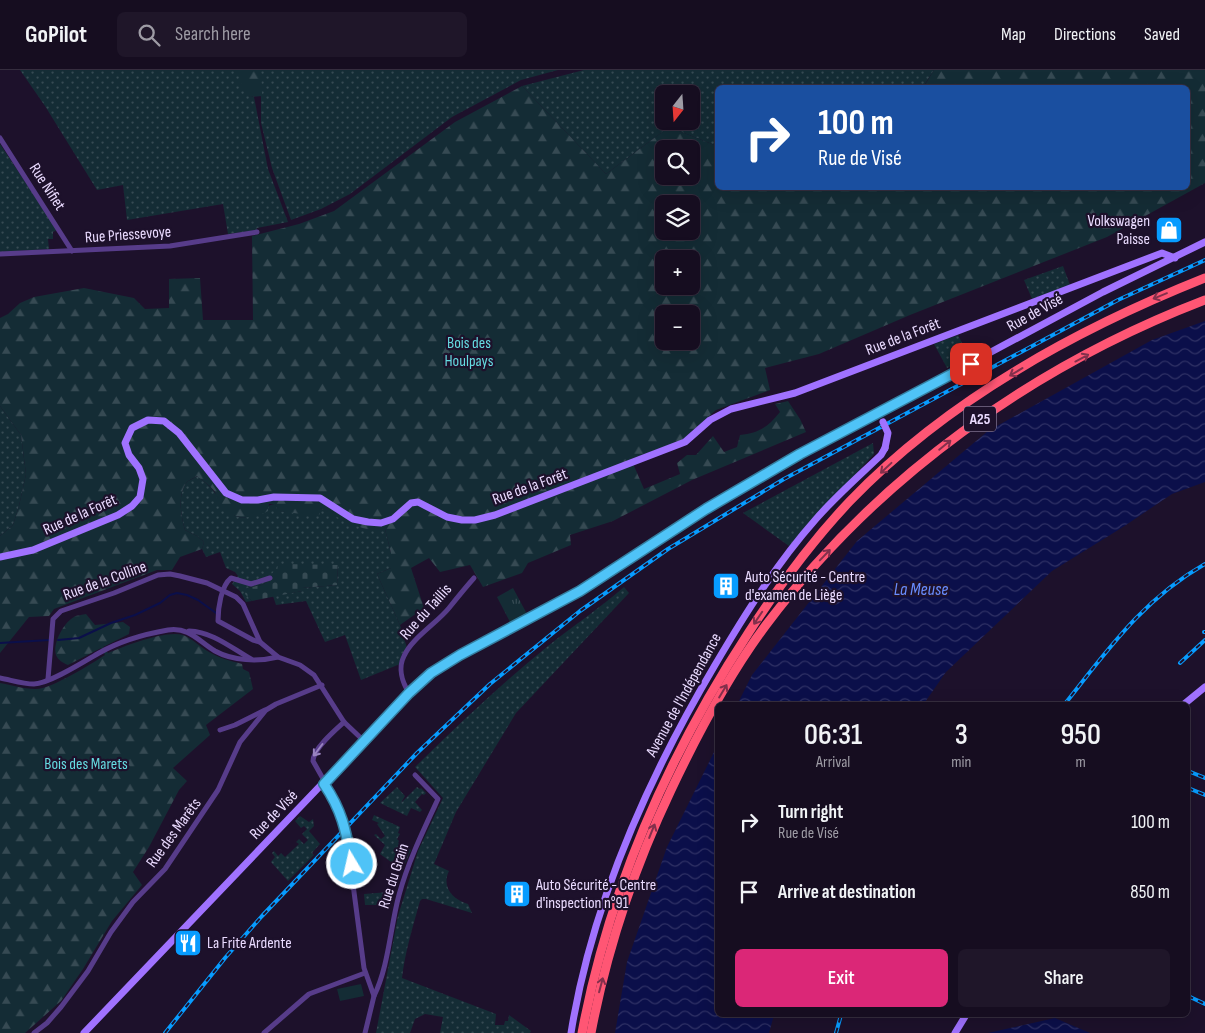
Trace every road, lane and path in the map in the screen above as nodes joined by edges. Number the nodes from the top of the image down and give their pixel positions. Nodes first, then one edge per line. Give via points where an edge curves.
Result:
1 (0, 138) edge
2 (257, 232) dead end
3 (1205, 242) edge
4 (72, 251) junction
5 (0, 254) edge
6 (1175, 258) junction
7 (1205, 278) edge
8 (1205, 300) edge
9 (877, 414) junction
10 (0, 557) edge
11 (270, 578) dead end
12 (474, 578) dead end
13 (224, 590) junction
14 (187, 631) junction
15 (260, 642) junction
16 (278, 657) junction
17 (251, 659) junction
18 (0, 678) edge
19 (48, 679) junction
20 (322, 685) junction
21 (1205, 687) edge
22 (409, 693) junction
23 (717, 702) edge
24 (1187, 702) edge
25 (715, 706) edge
26 (266, 710) junction
27 (344, 722) junction
28 (220, 730) dead end
29 (364, 741) junction
30 (415, 775) dead end
31 (324, 784) junction
32 (365, 973) junction
33 (374, 996) junction
34 (965, 1017) edge
35 (34, 1033) edge
36 (84, 1033) edge
37 (264, 1033) edge
38 (365, 1033) edge
39 (571, 1033) edge
40 (582, 1033) edge
41 (591, 1033) edge
42 (955, 1033) edge

1 - 4 street, Rue Nifiet
2 - 4 street, Rue Priessevoye via 170,246
3 - 6 main road, Rue de Visé
4 - 5 street, Rue Priessevoye
6 - 9 main road, Rue de Visé via 1103,292
6 - 10 main road, Rue de la Forêt via 1162,253 795,393 731,409 710,420 685,442 475,520 447,517 418,502 411,503 394,519 374,523 353,519 320,498 242,500 226,493 179,432 164,421 148,420 132,428 125,444 143,479 140,497 132,506 118,515 33,550
7 -> 40 highway, A25 via 1104,323 996,384 941,422 895,460 850,501 807,551 735,653 674,760 612,911 589,994
23 -> 8 highway, A25 via 766,626 818,562 863,515 908,475 998,406 1052,374 1148,324
9 - 22 main road, Rue de Visé via 706,509 580,591 460,655 431,673
9 - 39 main road, Avenue de l'Indépendance, bridge via 888,433 881,455 816,519 771,577 726,647 662,760 622,852 599,918
11 - 13 street via 251,584 231,578
12 - 22 street, Rue du Taillis via 404,655 402,677
13 - 15 street, Rue de la Colline via 242,604
13 - 15 street via 218,620
13 - 19 street, Rue de la Colline via 207,582 170,574 158,575 61,611 53,619
14 - 17 street via 217,638
14 - 17 street via 215,651 237,659
14 - 19 street via 169,630 123,642
15 - 16 street, Rue de la Colline
16 - 17 street
16 - 20 street, Rue de la Colline via 309,670
18 - 19 street via 35,684
20 - 26 street, Rue des Marêts
20 - 27 street, Rue de la Colline
21 - 24 main road
22 - 29 main road, Rue de Visé
41 -> 25 highway, A25 via 615,932 633,878 656,821
26 - 28 street
26 - 35 street, Rue des Marêts via 240,742 218,790 165,869 133,902 62,1008
27 - 29 street, Rue de la Colline
27 -> 31 street via 313,757
29 - 31 main road, Rue de Visé
30 - 33 street, Rue du Grain via 438,799 411,858 399,895 381,981
31 - 32 street via 338,807 346,831
31 - 36 main road, Rue de Visé
32 - 33 street
32 - 37 street via 310,994
33 - 38 street
34 - 42 main road

